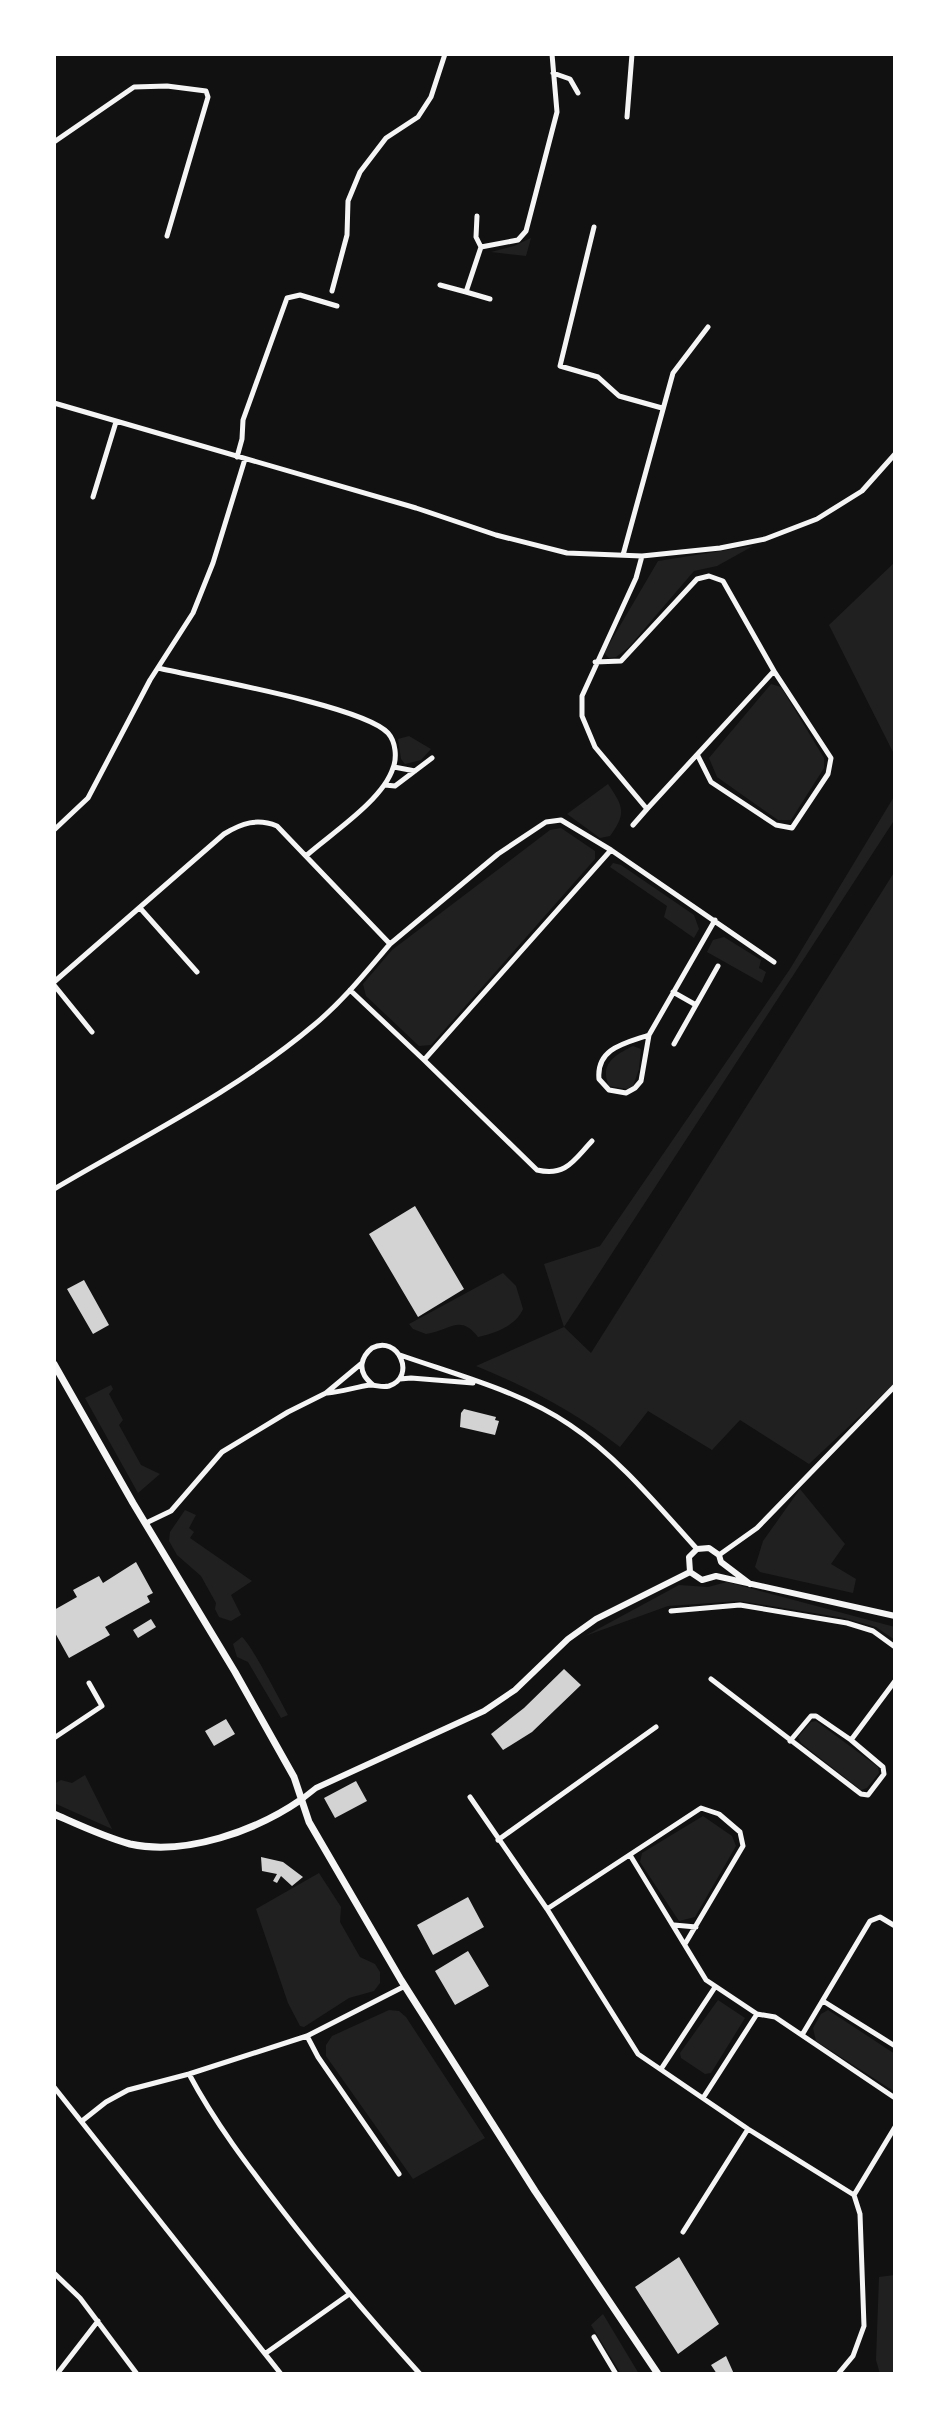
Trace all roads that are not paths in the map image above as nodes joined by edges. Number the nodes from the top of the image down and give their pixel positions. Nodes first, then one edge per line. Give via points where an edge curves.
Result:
1 (445, 54) edge
2 (552, 54) edge
3 (632, 54) edge
4 (553, 73) junction
5 (578, 93) dead end
6 (627, 117) dead end
7 (54, 142) edge
8 (477, 216) dead end
9 (594, 227) dead end
10 (167, 236) dead end
11 (481, 247) junction
12 (440, 285) dead end
13 (332, 291) dead end
14 (466, 292) junction
15 (490, 299) dead end
16 (337, 306) dead end
17 (708, 327) dead end
18 (54, 403) edge
19 (662, 408) junction
20 (116, 422) junction
21 (895, 454) edge
22 (237, 457) junction
23 (245, 459) junction
24 (93, 497) dead end
25 (623, 555) junction
26 (642, 556) junction
27 (595, 662) junction
28 (158, 668) junction
29 (774, 671) junction
30 (698, 756) junction
31 (432, 758) dead end
32 (394, 767) junction
33 (415, 771) junction
34 (385, 785) junction
35 (647, 809) junction
36 (633, 825) dead end
37 (54, 830) edge
38 (611, 850) junction
39 (307, 855) junction
40 (140, 908) junction
41 (715, 920) junction
42 (390, 944) junction
43 (774, 962) dead end
44 (718, 966) dead end
45 (197, 972) dead end
46 (54, 984) edge
47 (350, 990) junction
48 (673, 992) junction
49 (696, 1005) junction
50 (92, 1032) dead end
51 (649, 1035) junction
52 (674, 1044) dead end
53 (424, 1060) junction
54 (592, 1141) dead end
55 (54, 1189) edge
56 (400, 1355) junction
57 (362, 1363) junction
58 (54, 1364) edge
59 (398, 1379) junction
60 (373, 1385) junction
61 (486, 1385) junction
62 (895, 1386) edge
63 (326, 1393) junction
64 (146, 1523) junction
65 (697, 1549) junction
66 (720, 1558) junction
67 (690, 1572) junction
68 (716, 1576) junction
69 (750, 1584) junction
70 (671, 1611) dead end
71 (895, 1616) edge
72 (895, 1647) edge
73 (711, 1679) dead end
74 (895, 1681) edge
75 (89, 1683) dead end
76 (656, 1727) dead end
77 (54, 1738) edge
78 (851, 1740) junction
79 (790, 1741) junction
80 (470, 1797) dead end
81 (302, 1799) junction
82 (54, 1814) edge
83 (498, 1840) junction
84 (630, 1855) junction
85 (547, 1909) junction
86 (673, 1925) junction
87 (895, 1926) edge
88 (696, 1927) junction
89 (685, 1944) junction
90 (405, 1986) junction
91 (715, 1987) junction
92 (823, 2001) junction
93 (757, 2014) junction
94 (802, 2035) junction
95 (307, 2036) junction
96 (895, 2046) edge
97 (661, 2069) junction
98 (189, 2074) junction
99 (54, 2087) edge
100 (703, 2098) junction
101 (895, 2098) edge
102 (82, 2121) junction
103 (895, 2127) edge
104 (748, 2129) junction
105 (399, 2174) dead end
106 (854, 2195) junction
107 (683, 2232) dead end
108 (54, 2273) edge
109 (348, 2295) junction
110 (98, 2321) junction
111 (594, 2337) dead end
112 (266, 2353) junction
113 (57, 2374) edge
114 (137, 2374) edge
115 (281, 2374) edge
116 (420, 2374) edge
117 (616, 2374) edge
118 (658, 2374) edge
119 (838, 2374) edge

1 - 13 street via 431,97 418,117 386,138 360,172 348,201 347,235
2 - 4 street
3 - 6 street
4 - 5 street via 570,79
4 - 11 street via 557,112 526,231 518,240
7 - 10 street via 134,87 206,91
8 - 11 street
9 - 19 street via 560,366 598,377 619,396
11 - 14 street
12 - 14 street
14 - 15 street
16 - 22 street via 300,295 287,298 243,420
17 - 19 street via 673,373
18 - 20 street
19 - 25 street
20 - 22 street
20 - 24 street
21 - 26 street via 862,491 817,519 765,539
22 - 23 street
23 - 25 street via 554,550
23 - 28 street via 199,601
25 - 26 street
26 - 27 street
27 - 29 street via 621,661 697,579 709,576 723,581
27 - 35 street via 582,696 582,716 595,747
28 - 32 street via 364,719 388,733 396,749
28 - 37 street via 88,798
29 - 30 street
29 - 30 street via 831,758 828,774 792,828 776,825 711,782
30 - 35 street
31 - 33 street
32 - 33 street
32 - 34 street
33 - 34 street via 395,786
34 - 39 street
35 - 36 street
38 - 41 street
38 - 42 street via 561,820 546,822 498,854
38 - 53 street
39 - 40 street via 277,826 246,823 224,834
39 - 42 street
40 - 45 street
40 - 46 street
41 - 43 street
41 - 48 street
42 - 47 street
44 - 49 street
46 - 50 street
47 - 53 street
47 - 55 street via 252,1072
48 - 49 street
48 - 51 street
49 - 52 street
51 - 51 street via 641,1081 626,1093 609,1090 599,1079 600,1062 610,1049
53 - 54 street via 537,1170 552,1173 566,1168
56 - 57 street via 380,1346 368,1351
56 - 59 street via 403,1371
56 - 61 street
57 - 60 street via 364,1376
57 - 63 street
58 - 64 main road
59 - 60 street via 384,1387
59 - 61 street
60 - 63 street
61 - 65 street via 570,1425 606,1454
62 - 66 street via 757,1528
63 - 64 street via 222,1452 171,1511
64 - 81 main road via 235,1672
65 - 66 street via 709,1548
65 - 67 street via 689,1557
66 - 68 street
66 - 69 street
67 - 68 street via 702,1580
67 - 81 street via 596,1619 484,1711
68 - 69 street
69 - 71 street
70 - 72 street via 740,1605 847,1623 873,1631
73 - 79 street
74 - 78 street
75 - 77 street via 102,1706
76 - 83 street
78 - 79 street via 811,1716
78 - 79 street via 883,1767 884,1774 868,1795
80 - 83 street
81 - 82 main road via 282,1813 210,1840 166,1848 131,1844
81 - 90 main road via 309,1822
83 - 85 street
84 - 85 street
84 - 86 street
84 - 88 street via 701,1808 719,1814 740,1832 743,1846
85 - 97 street via 638,2054
86 - 88 street
86 - 89 street
87 - 92 street via 880,1917 870,1921
88 - 89 street
89 - 91 street
90 - 95 street
90 - 118 main road
91 - 93 street
91 - 97 street
92 - 94 street
92 - 96 street
93 - 94 street via 775,2017
93 - 100 street
94 - 101 street
95 - 98 street
95 - 105 street
97 - 100 street
98 - 102 street via 128,2090
98 - 109 street via 215,2120
99 - 102 street
100 - 104 street
102 - 112 street
103 - 106 street
104 - 106 street
104 - 107 street
106 - 119 street via 860,2214 864,2326 853,2356
108 - 110 street
109 - 112 street
109 - 116 street
110 - 113 street
110 - 114 street
111 - 117 street
112 - 115 street

